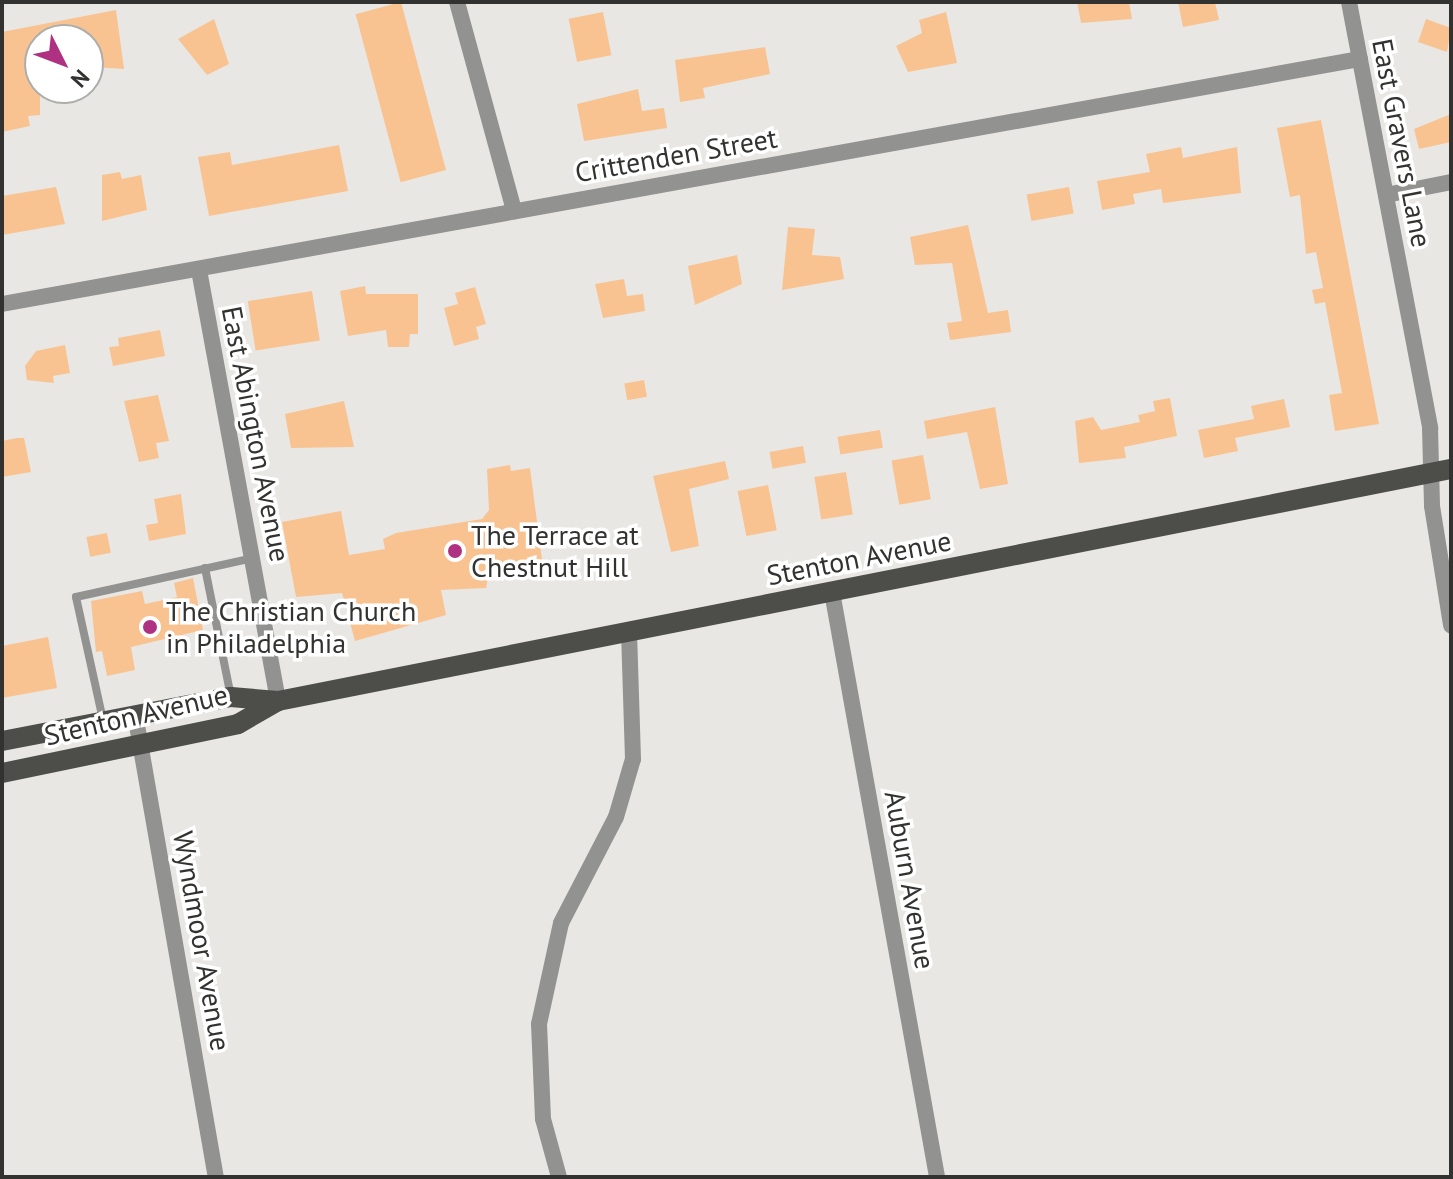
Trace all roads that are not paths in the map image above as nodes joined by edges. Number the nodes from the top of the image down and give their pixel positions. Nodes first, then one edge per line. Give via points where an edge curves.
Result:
1 (457, 2) edge
2 (1349, 2) edge
3 (1360, 59) junction
4 (1451, 182) edge
5 (1386, 195) junction
6 (514, 211) junction
7 (199, 270) junction
8 (2, 304) edge
9 (1442, 471) edge
10 (253, 558) junction
11 (205, 568) junction
12 (832, 592) junction
13 (1451, 625) edge
14 (629, 632) junction
15 (231, 697) junction
16 (278, 701) junction
17 (135, 714) junction
18 (103, 720) junction
19 (2, 741) edge
20 (143, 745) junction
21 (2, 773) edge
22 (216, 1177) edge
23 (559, 1177) edge
24 (937, 1177) edge

1 - 6 street
2 - 3 street, East Gravers Lane
3 - 5 street, East Gravers Lane
3 - 6 street, Crittenden Street
4 - 5 street
5 - 9 street, East Gravers Lane
6 - 7 street, Crittenden Street
7 - 8 street, Crittenden Street
7 - 10 street, East Abington Avenue
9 - 12 main road, Stenton Avenue
9 - 13 street, East Gravers Lane
10 - 11 lane
10 - 16 street, East Abington Avenue
11 - 15 lane
11 - 18 lane via 76,597
12 - 14 main road, Stenton Avenue
12 - 24 street, Auburn Avenue
14 - 16 main road, Stenton Avenue
14 - 23 street via 633,759 616,817 561,923 539,1024 543,1119
15 - 16 main road, Stenton Avenue
15 - 17 main road, Stenton Avenue
16 - 20 main road, Stenton Avenue via 238,724
17 - 18 main road, Stenton Avenue
17 - 20 street, Wyndmoor Avenue
18 - 19 main road, Stenton Avenue
20 - 21 main road, Stenton Avenue
20 - 22 street, Wyndmoor Avenue

